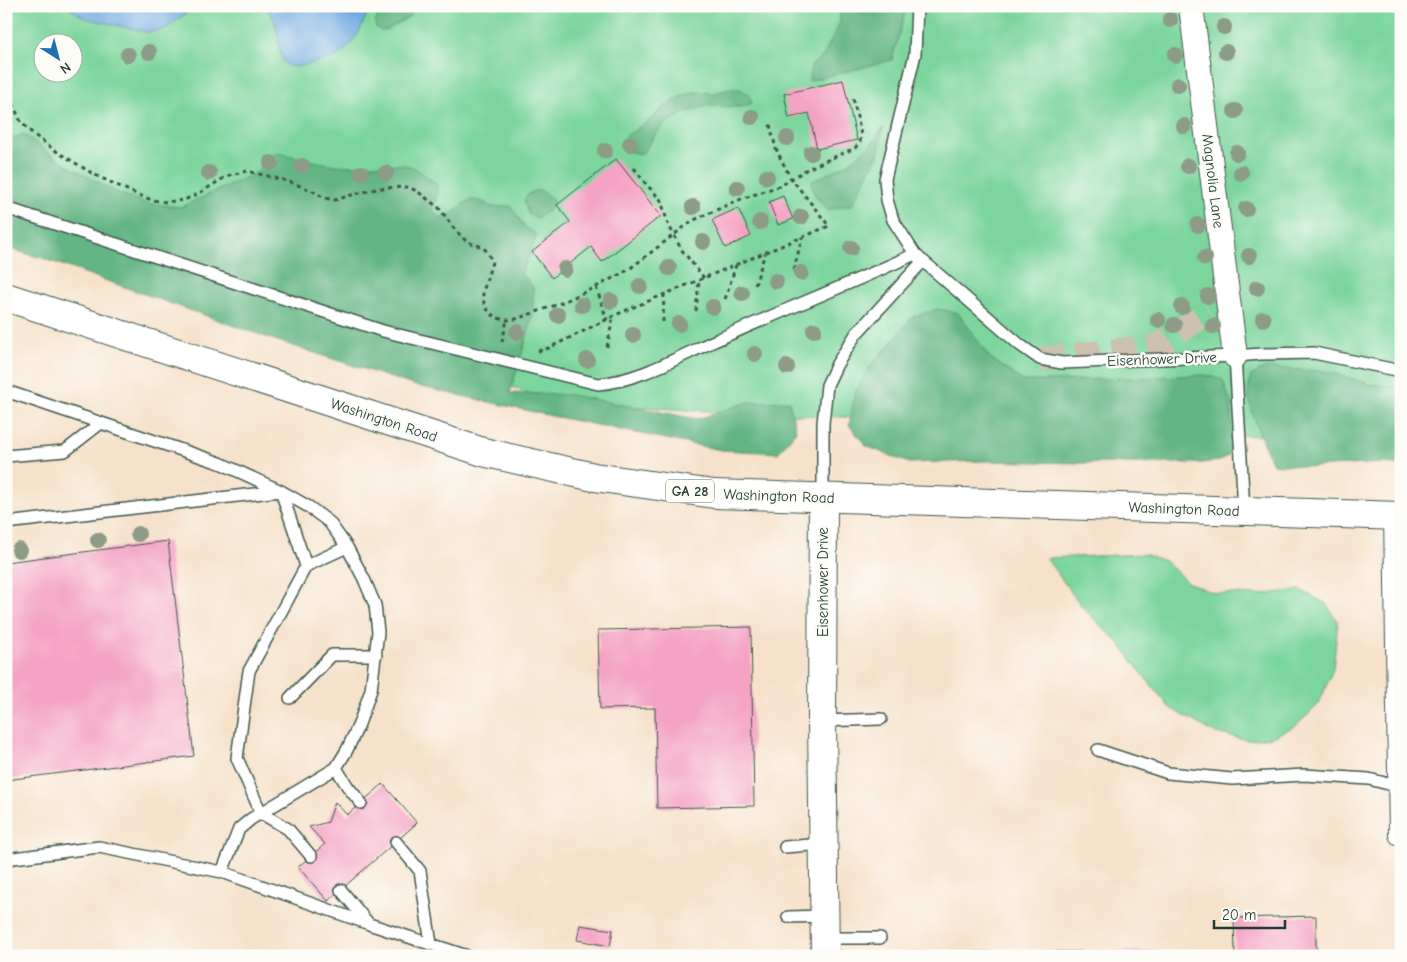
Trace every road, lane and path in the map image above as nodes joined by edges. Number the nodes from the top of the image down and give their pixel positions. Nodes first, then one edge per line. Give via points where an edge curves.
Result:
1 (917, 6) edge
2 (1191, 6) edge
3 (6, 89) edge
4 (853, 98) dead end
5 (769, 121) dead end
6 (634, 168) dead end
7 (792, 179) junction
8 (6, 208) edge
9 (674, 235) junction
10 (802, 237) junction
11 (765, 252) junction
12 (919, 257) junction
13 (736, 264) junction
14 (794, 270) dead end
15 (704, 278) junction
16 (699, 280) junction
17 (755, 285) dead end
18 (596, 287) junction
19 (664, 295) junction
20 (6, 298) edge
21 (725, 299) dead end
22 (696, 311) dead end
23 (614, 316) junction
24 (506, 320) junction
25 (607, 320) junction
26 (663, 322) dead end
27 (607, 347) dead end
28 (1236, 356) junction
29 (499, 360) junction
30 (1401, 371) edge
31 (6, 391) edge
32 (101, 423) junction
33 (6, 456) edge
34 (281, 491) junction
35 (823, 498) junction
36 (1244, 510) junction
37 (1398, 516) edge
38 (6, 523) edge
39 (347, 547) junction
40 (306, 566) junction
41 (376, 655) junction
42 (290, 698) dead end
43 (881, 719) dead end
44 (822, 721) junction
45 (1098, 750) dead end
46 (336, 768) junction
47 (1400, 786) edge
48 (361, 803) dead end
49 (261, 813) junction
50 (1401, 834) edge
51 (396, 842) dead end
52 (824, 844) junction
53 (785, 847) dead end
54 (311, 856) dead end
55 (6, 859) edge
56 (222, 872) junction
57 (341, 890) dead end
58 (788, 917) dead end
59 (369, 924) junction
60 (825, 936) edge
61 (880, 938) dead end
62 (431, 944) junction
63 (467, 956) edge

1 - 12 lane via 915,54 885,180 893,220
2 - 28 street, Magnolia Lane
3 - 24 path via 21,122 34,135 96,175 152,200 184,200 227,176 246,171 287,181 335,200 381,188 408,187 438,208 468,242 483,247 488,253 492,262 483,292 485,306 497,318
4 - 7 path via 860,142 855,148 819,162
5 - 7 path via 780,160
6 - 9 path via 661,200
7 - 9 path via 692,221
7 - 10 path via 829,226
8 - 29 lane via 382,331
9 - 15 path
9 - 18 path via 628,270
10 - 11 path
10 - 14 path
11 - 13 path
11 - 17 path
12 - 28 lane, Eisenhower Drive via 1040,359 1062,363
12 - 29 lane via 632,378 598,384
12 - 35 lane, Eisenhower Drive via 856,334 827,385 823,423
13 - 15 path
13 - 21 path
15 - 16 path
16 - 19 path
16 - 22 path
18 - 24 path via 556,305
18 - 25 path
19 - 23 path
19 - 26 path
20 - 35 main road, Washington Road / GA 28 via 483,452 594,478 714,494
23 - 25 path
23 - 27 path
24 - 29 path
25 - 29 path via 549,348
28 - 30 lane, Eisenhower Drive via 1314,353
28 - 36 lane
31 - 32 lane
32 - 33 lane via 65,452
32 - 34 lane via 220,463
34 - 38 lane
34 - 39 lane via 329,522
34 - 40 lane
35 - 36 main road, Washington Road / GA 28
35 - 44 main road, Eisenhower Drive
36 - 37 main road, Washington Road / GA 28
37 - 47 street
39 - 40 lane
39 - 41 lane via 374,605 378,632
40 - 49 lane via 249,671 237,758
41 - 42 lane via 332,655
41 - 46 lane via 371,690 360,724
43 - 44 lane
44 - 52 main road, Eisenhower Drive
45 - 47 lane via 1168,773 1232,779 1304,775 1369,779
46 - 48 lane
46 - 49 lane
47 - 50 street
49 - 54 lane via 288,829
49 - 56 lane via 239,830
51 - 62 lane via 420,871
52 - 53 lane
52 - 60 main road, Eisenhower Drive
55 - 56 lane via 98,847
56 - 59 lane
57 - 59 lane
58 - 60 lane
59 - 62 lane
60 - 61 lane
62 - 63 lane

